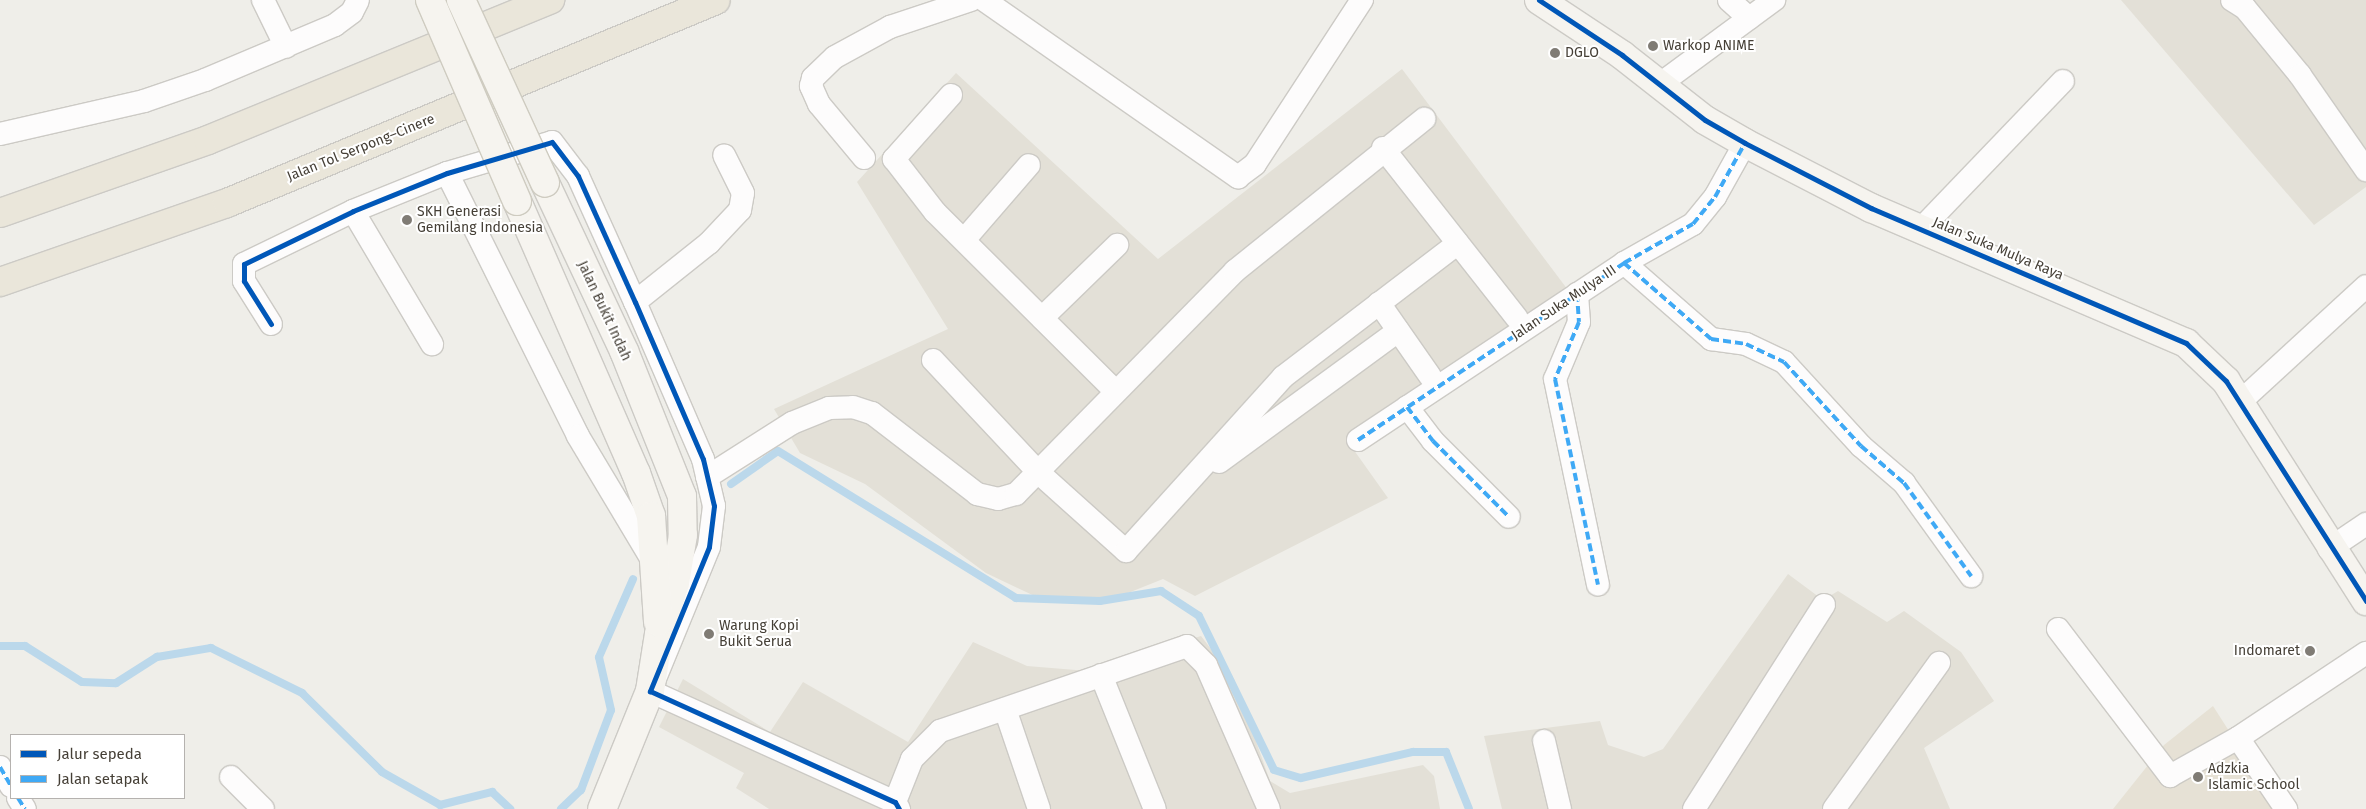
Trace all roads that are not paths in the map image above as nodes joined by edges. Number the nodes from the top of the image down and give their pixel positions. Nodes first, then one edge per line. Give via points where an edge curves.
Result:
1 (263, 0) edge
2 (358, 0) edge
3 (430, 0) edge
4 (461, 0) edge
5 (550, 0) edge
6 (716, 0) edge
7 (971, 0) edge
8 (984, 0) edge
9 (1362, 0) edge
10 (1538, 0) edge
11 (1729, 0) edge
12 (1774, 0) edge
13 (2232, 0) edge
14 (1749, 18) junction
15 (286, 47) junction
16 (2063, 81) dead end
17 (1660, 84) junction
18 (952, 96) dead end
19 (1424, 119) dead end
20 (0, 134) edge
21 (1745, 143) junction
22 (1383, 148) junction
23 (724, 155) dead end
24 (864, 158) dead end
25 (1029, 165) dead end
26 (2366, 170) edge
27 (447, 173) junction
28 (353, 211) junction
29 (0, 213) edge
30 (1921, 229) junction
31 (964, 240) junction
32 (1458, 243) junction
33 (1117, 245) dead end
34 (1624, 263) junction
35 (0, 282) edge
36 (2366, 286) edge
37 (1577, 294) junction
38 (635, 302) junction
39 (1378, 303) junction
40 (1042, 318) junction
41 (1517, 318) dead end
42 (271, 324) dead end
43 (1398, 331) junction
44 (432, 344) dead end
45 (933, 360) dead end
46 (1430, 376) dead end
47 (1115, 390) junction
48 (2240, 402) junction
49 (1407, 407) junction
50 (1358, 440) dead end
51 (1039, 473) junction
52 (706, 476) junction
53 (1182, 488) junction
54 (1509, 517) dead end
55 (2366, 524) edge
56 (2329, 549) junction
57 (651, 558) junction
58 (1971, 576) dead end
59 (1598, 585) dead end
60 (2366, 601) edge
61 (1824, 605) dead end
62 (2058, 629) dead end
63 (659, 634) junction
64 (2366, 653) edge
65 (1940, 663) dead end
66 (1100, 675) junction
67 (650, 691) junction
68 (1005, 709) junction
69 (2238, 738) junction
70 (1544, 741) dead end
71 (0, 767) edge
72 (231, 777) dead end
73 (10, 784) edge
74 (897, 806) edge
75 (263, 809) edge
76 (602, 809) edge
77 (1039, 809) edge
78 (1155, 809) edge
79 (1269, 809) edge
80 (1560, 809) edge
81 (1694, 809) edge
82 (1834, 809) edge
83 (2286, 809) edge

1 - 15 street
2 - 15 street via 352,12 334,25
3 - 57 main road, Jalan Bukit Indah, bridge via 636,473 651,516
4 - 63 main road, Jalan Bukit Indah, bridge via 635,377 682,496 683,535 675,583
5 - 29 highway via 208,140
6 - 35 highway, Jalan Tol Serpong–Cinere via 227,203
7 - 24 street via 890,27 835,57 813,78 811,86 818,104
8 - 9 street via 1238,177 1256,164
10 - 17 main road, Jalan Suka Mulya Raya
11 - 14 street
12 - 14 street
13 - 26 street via 2245,8 2300,75
14 - 17 street
15 - 20 street via 144,101
16 - 30 street
17 - 21 main road, Jalan Suka Mulya Raya via 1705,120
18 - 31 street via 894,159
19 - 22 street
21 - 30 main road, Jalan Suka Mulya Raya
21 - 34 street, Jalan Suka Mulya III via 1715,197 1693,224
22 - 32 street
22 - 47 street via 1235,271
23 - 38 street via 743,193 740,210 709,243
25 - 31 street
27 - 28 street
27 - 38 street via 552,142 578,176
27 - 57 street via 578,436
28 - 42 street via 244,264 244,282
28 - 44 street
30 - 48 main road, Jalan Suka Mulya Raya via 2186,343 2207,359
31 - 40 street
32 - 39 street
32 - 41 street
33 - 40 street
34 - 37 street, Jalan Suka Mulya III
34 - 58 street via 1710,339 1746,344 1784,362 1861,446 1904,484
36 - 48 street
37 - 49 street, Jalan Suka Mulya III
37 - 59 street via 1580,322 1555,379
38 - 52 street
39 - 43 street
39 - 53 street via 1283,377
40 - 47 street
43 - 46 street
43 - 53 street
45 - 51 street
47 - 51 street
48 - 56 main road, Jalan Suka Mulya Raya
49 - 50 street, Jalan Suka Mulya III
49 - 54 street via 1432,441
51 - 52 street via 1016,494 998,499 977,494 872,413 853,407 829,408 792,423
51 - 53 street via 1126,552
52 - 67 street via 714,506 710,547
55 - 56 street
56 - 60 main road, Jalan Suka Mulya Raya
57 - 63 main road, Jalan Bukit Indah
61 - 81 street
62 - 69 street via 2170,776
63 - 67 main road, Jalan Bukit Indah
64 - 69 street
65 - 82 street
66 - 68 street
66 - 78 street
66 - 79 street via 1184,646 1192,647 1206,665
67 - 74 street
67 - 76 main road, Jalan Bukit Indah
68 - 74 street via 933,734 912,759
68 - 77 street
69 - 83 street
70 - 80 street
71 - 73 street
72 - 75 street

